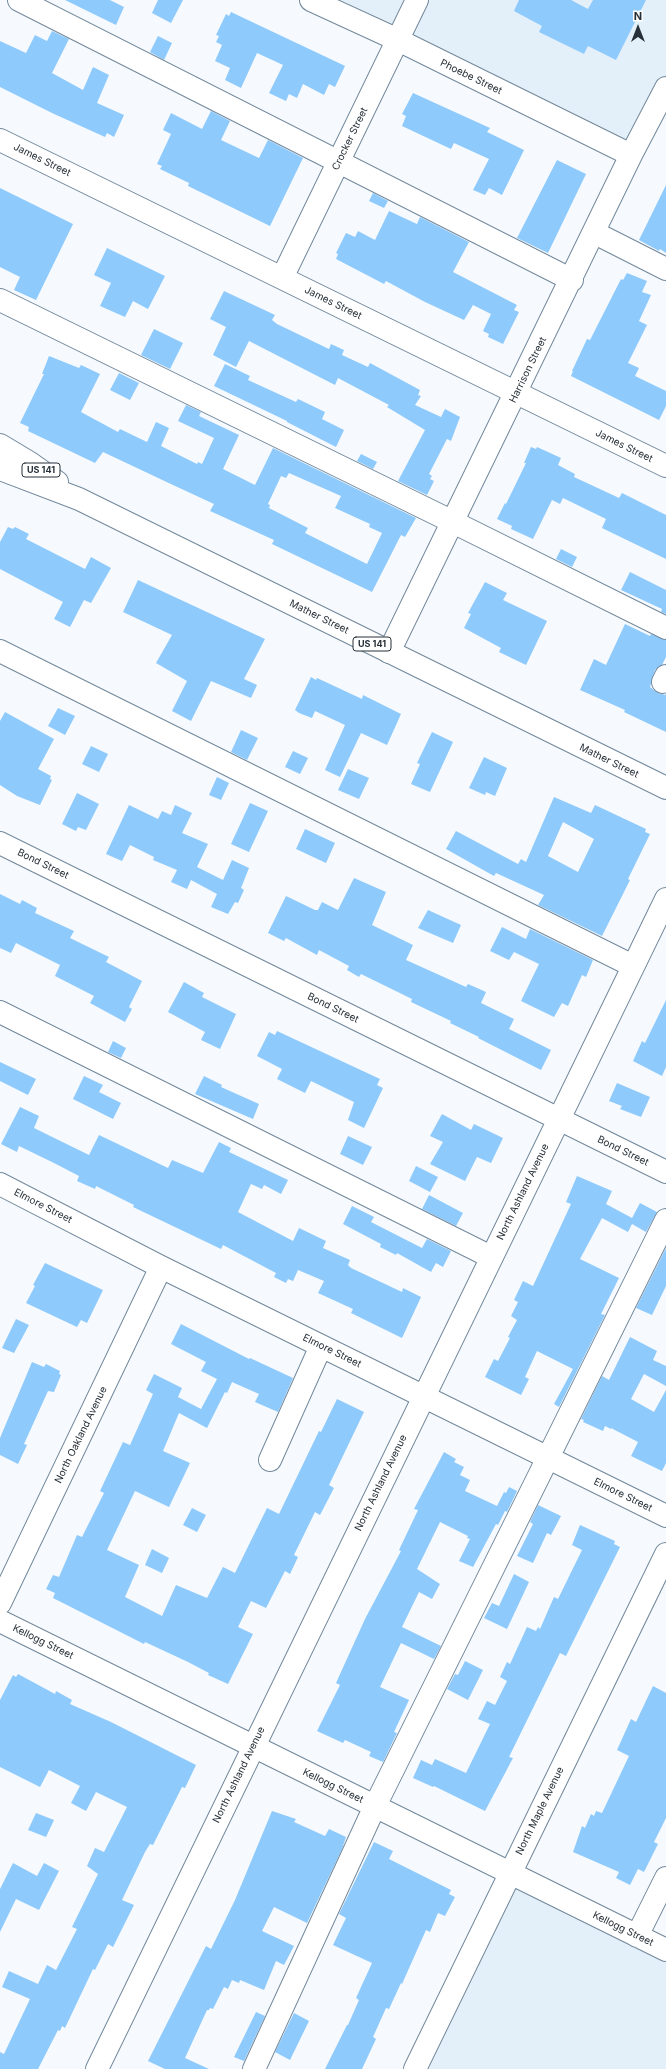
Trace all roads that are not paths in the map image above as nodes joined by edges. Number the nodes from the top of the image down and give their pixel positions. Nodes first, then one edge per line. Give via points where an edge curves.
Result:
1 (19, 0) edge
2 (311, 0) edge
3 (417, 0) edge
4 (398, 40) junction
5 (666, 88) edge
6 (0, 140) edge
7 (631, 155) junction
8 (338, 163) junction
9 (595, 233) junction
10 (666, 269) edge
11 (282, 278) junction
12 (572, 280) junction
13 (0, 300) edge
14 (516, 393) junction
15 (0, 445) edge
16 (666, 466) edge
17 (0, 469) edge
18 (79, 498) junction
19 (453, 522) junction
20 (666, 628) edge
21 (0, 651) edge
22 (389, 652) junction
23 (666, 788) edge
24 (0, 843) edge
25 (666, 899) edge
26 (633, 966) junction
27 (0, 1012) edge
28 (558, 1119) junction
29 (666, 1172) edge
30 (0, 1184) edge
31 (666, 1220) edge
32 (491, 1257) junction
33 (161, 1267) junction
34 (321, 1346) junction
35 (423, 1397) junction
36 (548, 1458) junction
37 (270, 1460) dead end
38 (666, 1516) edge
39 (666, 1554) edge
40 (0, 1603) edge
41 (0, 1621) edge
42 (253, 1746) junction
43 (375, 1806) junction
44 (510, 1873) junction
45 (666, 1878) edge
46 (637, 1936) junction
47 (666, 1950) edge
48 (97, 2069) edge
49 (254, 2069) edge
50 (415, 2069) edge

1 - 8 street
2 - 4 street, Phoebe Street
3 - 4 street, Crocker Street
4 - 7 street, Phoebe Street
4 - 8 street, Crocker Street
5 - 7 street, Harrison Street
6 - 11 street, James Street
7 - 9 street, Harrison Street
8 - 11 street, Crocker Street
8 - 12 street
9 - 10 street
9 - 12 street, Harrison Street
11 - 14 street, James Street
12 - 14 street, Harrison Street
13 - 19 street
14 - 16 street, James Street
14 - 19 street, Harrison Street
15 - 18 street, Mather Street / US 141
17 - 18 street, Mather Street / US 141
18 - 22 street, Mather Street / US 141
19 - 20 street
19 - 22 street, Harrison Street
21 - 26 street
22 - 23 street, Mather Street / US 141
24 - 28 street, Bond Street
25 - 26 street, North Ashland Avenue
26 - 28 street, North Ashland Avenue
27 - 32 street
28 - 29 street, Bond Street
28 - 32 street, North Ashland Avenue
30 - 33 street, Elmore Street
31 - 36 street
32 - 35 street, North Ashland Avenue
33 - 34 street, Elmore Street
33 - 40 street, North Oakland Avenue
34 - 35 street, Elmore Street
34 - 37 street
35 - 36 street, Elmore Street
35 - 42 street, North Ashland Avenue
36 - 38 street, Elmore Street
36 - 43 street
39 - 44 street, North Maple Avenue
41 - 42 street, Kellogg Street
42 - 43 street, Kellogg Street
42 - 48 street, North Ashland Avenue
43 - 44 street, Kellogg Street
43 - 49 street
44 - 46 street, Kellogg Street
44 - 50 street, North Maple Avenue
45 - 46 street
46 - 47 street, Kellogg Street

